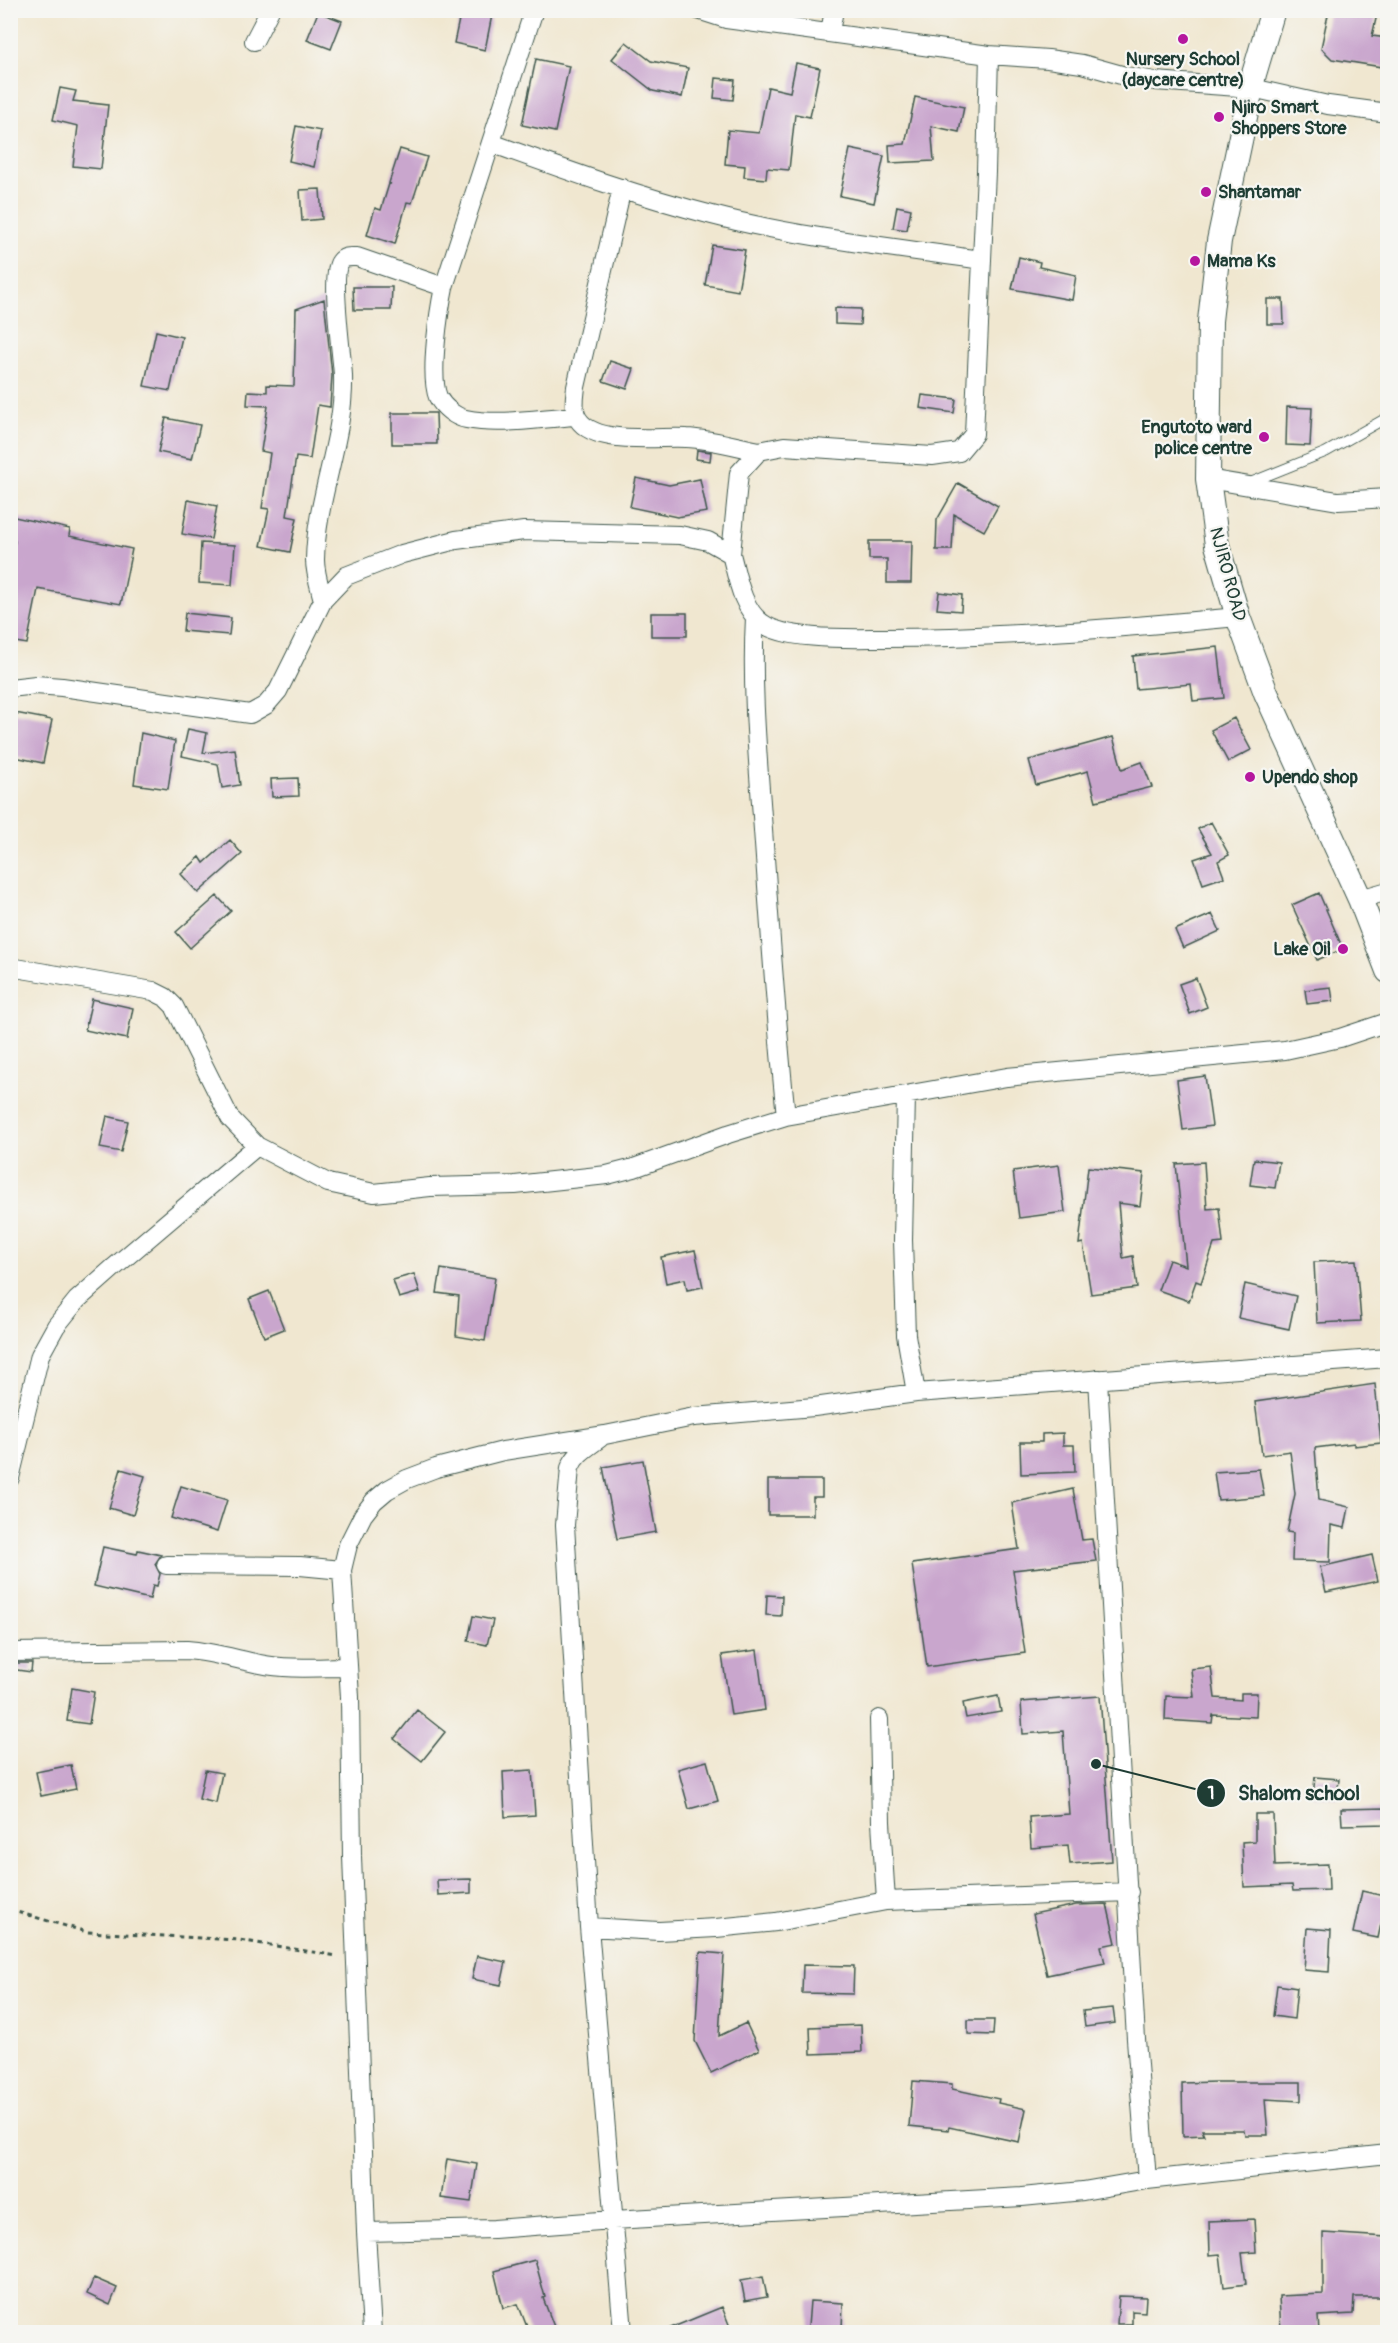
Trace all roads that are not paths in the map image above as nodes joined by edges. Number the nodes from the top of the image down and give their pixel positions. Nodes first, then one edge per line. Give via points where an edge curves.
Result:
1 (270, 10) edge
2 (534, 10) edge
3 (698, 10) edge
4 (834, 10) edge
5 (1273, 10) edge
6 (830, 32) junction
7 (254, 41) dead end
8 (989, 55) junction
9 (1252, 88) junction
10 (1388, 113) edge
11 (490, 143) junction
12 (622, 188) junction
13 (982, 260) junction
14 (444, 287) junction
15 (576, 416) junction
16 (1388, 417) edge
17 (759, 451) junction
18 (1208, 479) junction
19 (1246, 484) junction
20 (1388, 498) edge
21 (730, 554) junction
22 (323, 600) junction
23 (755, 617) junction
24 (1238, 617) junction
25 (10, 688) edge
26 (1388, 891) edge
27 (1360, 899) junction
28 (10, 967) edge
29 (1388, 971) edge
30 (1388, 1022) edge
31 (906, 1095) junction
32 (786, 1116) junction
33 (257, 1146) junction
34 (1388, 1358) edge
35 (1098, 1379) junction
36 (916, 1393) junction
37 (605, 1435) junction
38 (10, 1478) edge
39 (166, 1564) dead end
40 (342, 1570) junction
41 (10, 1652) edge
42 (348, 1668) junction
43 (879, 1719) dead end
44 (1129, 1892) junction
45 (886, 1901) junction
46 (589, 1927) junction
47 (1388, 2154) edge
48 (1147, 2180) junction
49 (613, 2220) junction
50 (366, 2232) junction
51 (372, 2332) edge
52 (623, 2332) edge

1 - 7 street
2 - 11 street
3 - 6 street via 726,19
4 - 6 street
5 - 9 street, NJIRO ROAD
6 - 8 street
8 - 9 street via 1082,64 1155,81
8 - 13 street
9 - 10 street
9 - 18 street, NJIRO ROAD via 1219,241 1210,321
11 - 12 street
11 - 14 street
12 - 13 street via 712,215 801,234
12 - 15 street via 576,387
13 - 17 street via 974,434 959,452 932,456 784,446
14 - 15 street via 435,363 438,396 448,411 464,419 501,421
14 - 22 street via 357,257 346,257 337,268 343,381 315,562
15 - 17 street via 596,432 613,437 689,438
16 - 19 lane via 1326,452
17 - 21 street via 739,473
18 - 19 street
18 - 24 street, NJIRO ROAD via 1217,545
19 - 20 street via 1338,501
21 - 22 street via 708,541 680,535 524,531 456,540 402,554 346,576
21 - 23 street
22 - 25 street via 278,692 250,714 62,687
23 - 24 street via 770,627 806,636 940,638
23 - 32 street via 756,727 773,996
24 - 27 street, NJIRO ROAD via 1266,693
26 - 27 street
27 - 29 street, NJIRO ROAD
28 - 33 street via 142,989 165,997 174,1006 230,1118
30 - 31 street via 1285,1050 1007,1077
31 - 32 street
31 - 36 street via 906,1335
32 - 33 street via 634,1168 576,1179 374,1193 328,1183
33 - 38 street via 77,1300 56,1326 40,1355
34 - 35 street
35 - 36 street
35 - 44 street
36 - 37 street via 694,1417
37 - 40 street via 503,1451 407,1479 387,1490 363,1515 348,1545
37 - 46 street via 573,1460 565,1525
39 - 40 street
40 - 42 street
41 - 42 street via 187,1650 260,1664
42 - 50 street
43 - 45 street
44 - 45 street
44 - 48 street
45 - 46 street via 776,1922 716,1928 659,1931
46 - 49 street
47 - 48 street
48 - 49 street via 1022,2197
49 - 50 street via 494,2229
49 - 52 street
50 - 51 street

